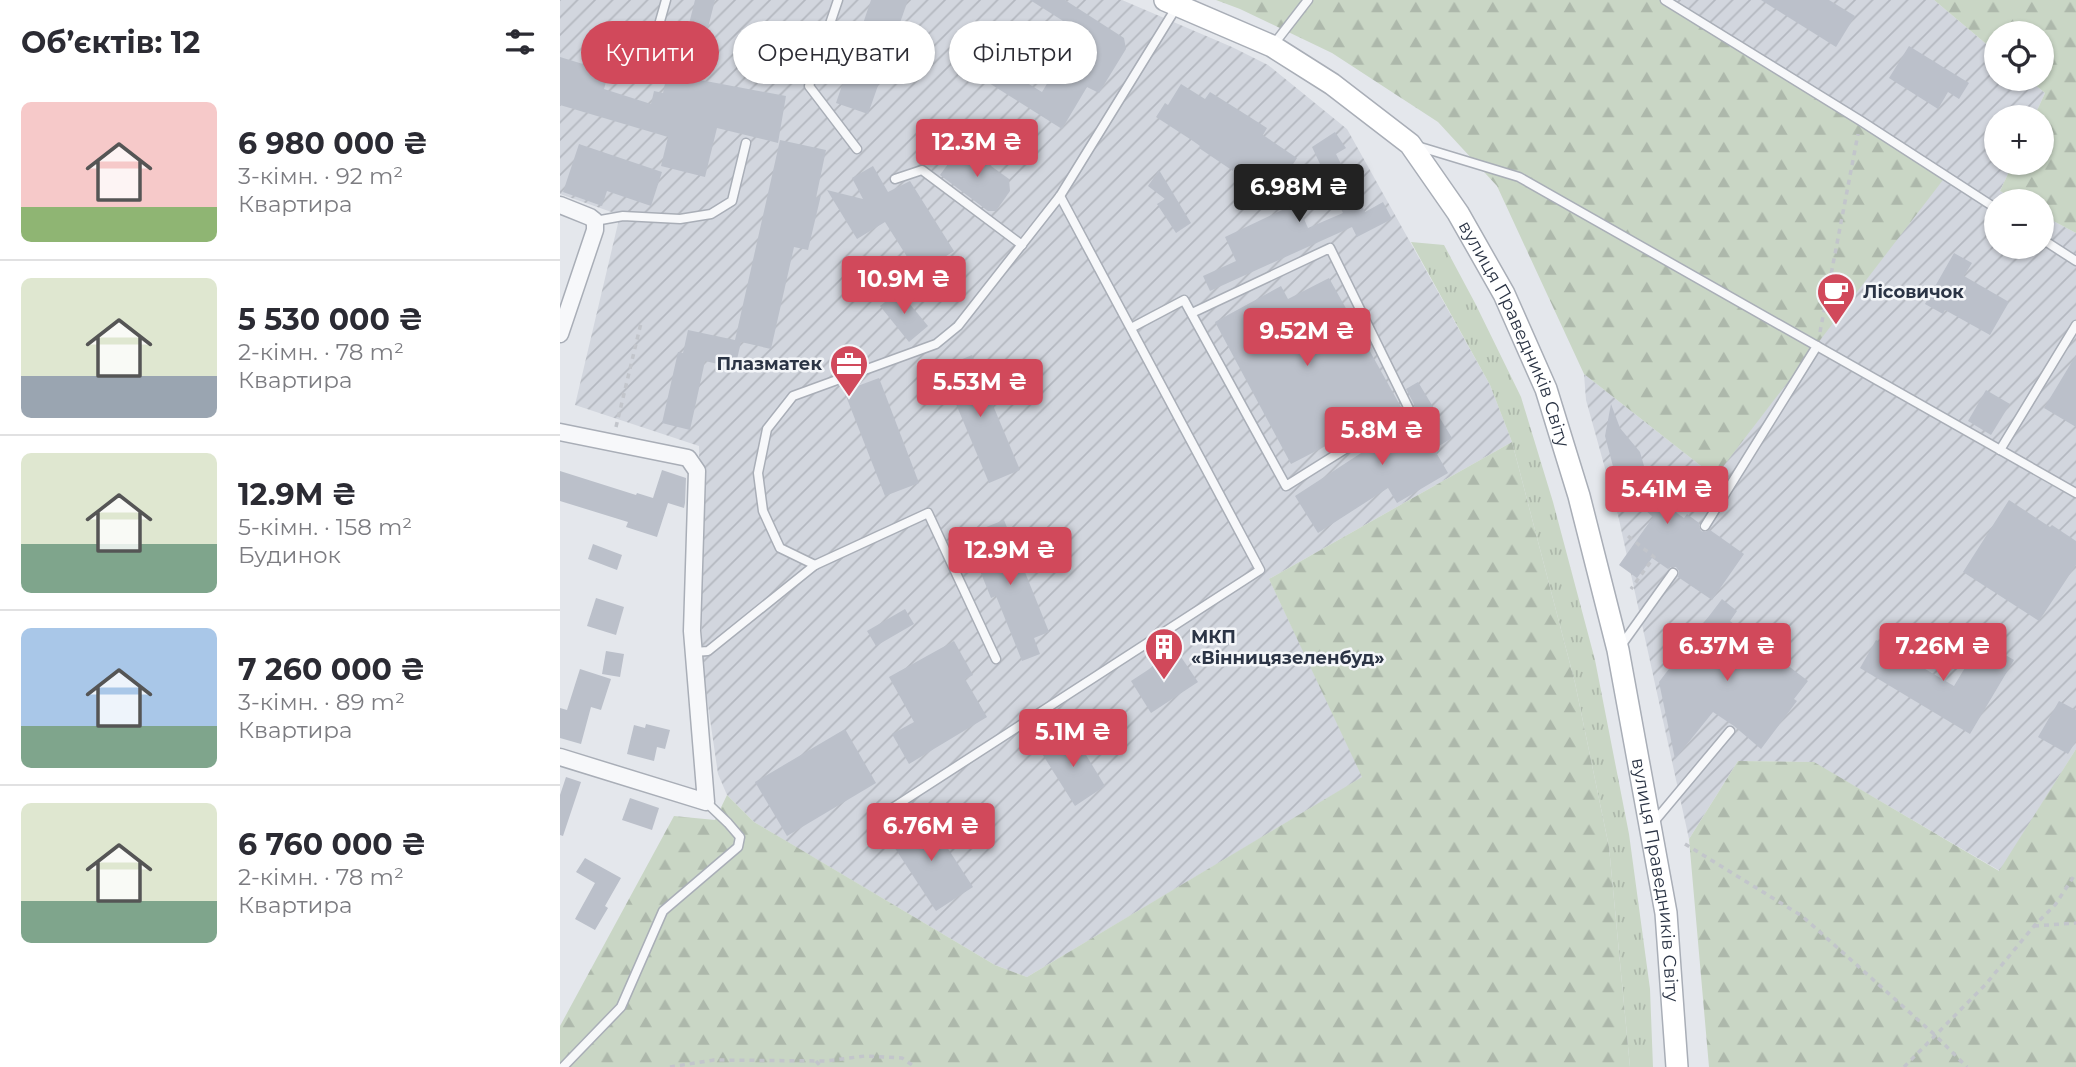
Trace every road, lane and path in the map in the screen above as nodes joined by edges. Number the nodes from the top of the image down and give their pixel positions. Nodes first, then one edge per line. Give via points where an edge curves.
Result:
1 (666, 0) edge
2 (838, 0) edge
3 (1308, 0) edge
4 (1665, 0) edge
5 (1171, 3) edge
6 (660, 21) edge
7 (1272, 46) junction
8 (1861, 121) junction
9 (746, 143) dead end
10 (1410, 144) junction
11 (857, 149) dead end
12 (895, 179) dead end
13 (1060, 196) junction
14 (1984, 201) edge
15 (560, 205) edge
16 (595, 221) junction
17 (1021, 245) junction
18 (2054, 247) edge
19 (2076, 261) edge
20 (1192, 313) junction
21 (641, 323) dead end
22 (2076, 325) edge
23 (1131, 328) junction
24 (560, 334) edge
25 (1817, 346) junction
26 (560, 432) edge
27 (613, 443) junction
28 (2000, 450) junction
29 (2076, 493) edge
30 (1705, 526) dead end
31 (1628, 536) dead end
32 (816, 565) junction
33 (1673, 573) dead end
34 (1631, 589) dead end
35 (1618, 650) junction
36 (694, 652) junction
37 (996, 659) dead end
38 (1730, 731) dead end
39 (560, 757) edge
40 (706, 803) junction
41 (877, 818) dead end
42 (1649, 827) junction
43 (1685, 844) dead end
44 (2076, 873) edge
45 (2076, 923) edge
46 (2034, 926) junction
47 (1936, 1035) junction
48 (816, 1061) junction
49 (563, 1067) edge
50 (670, 1067) edge
51 (821, 1067) edge
52 (915, 1067) edge
53 (1677, 1067) edge
54 (1904, 1067) edge
55 (1967, 1067) edge

1 - 6 lane
2 - 11 lane via 809,86
3 - 7 lane
4 - 8 lane
5 - 7 main road, вулиця Праведників Світу
5 - 13 lane
7 - 10 main road, вулиця Праведників Світу via 1332,83
8 - 14 lane
8 - 25 path
9 - 16 lane via 732,201 711,214
10 - 25 lane via 1518,177
10 - 35 main road, вулиця Праведників Світу via 1458,212 1504,293 1546,389 1579,495
12 - 17 lane via 922,170
13 - 17 lane
13 - 23 lane
15 - 16 street
16 - 24 street
17 - 32 lane via 958,326 936,344 793,396 766,429 758,473 763,511 780,548
18 - 19 lane
20 - 20 lane via 1330,248 1409,409 1286,486
20 - 23 lane via 1184,300
21 - 27 path
22 - 28 lane
23 - 41 lane via 1261,570
25 - 28 lane
25 - 30 lane
26 - 27 street
27 - 36 street via 688,458 697,471
28 - 29 lane
31 - 34 path via 1654,557
32 - 36 lane via 708,651
32 - 37 lane via 928,513
33 - 35 lane
35 - 42 main road, вулиця Праведників Світу
36 - 40 street
38 - 42 lane
39 - 40 street
40 - 49 lane via 740,837 738,847 663,911 621,1007
42 - 53 main road, вулиця Праведників Світу via 1666,913
43 - 47 path via 1802,916
44 - 46 path
45 - 46 path
46 - 47 path
47 - 54 path
47 - 55 path
48 - 50 path via 714,1060
48 - 51 path
48 - 52 path via 902,1058

